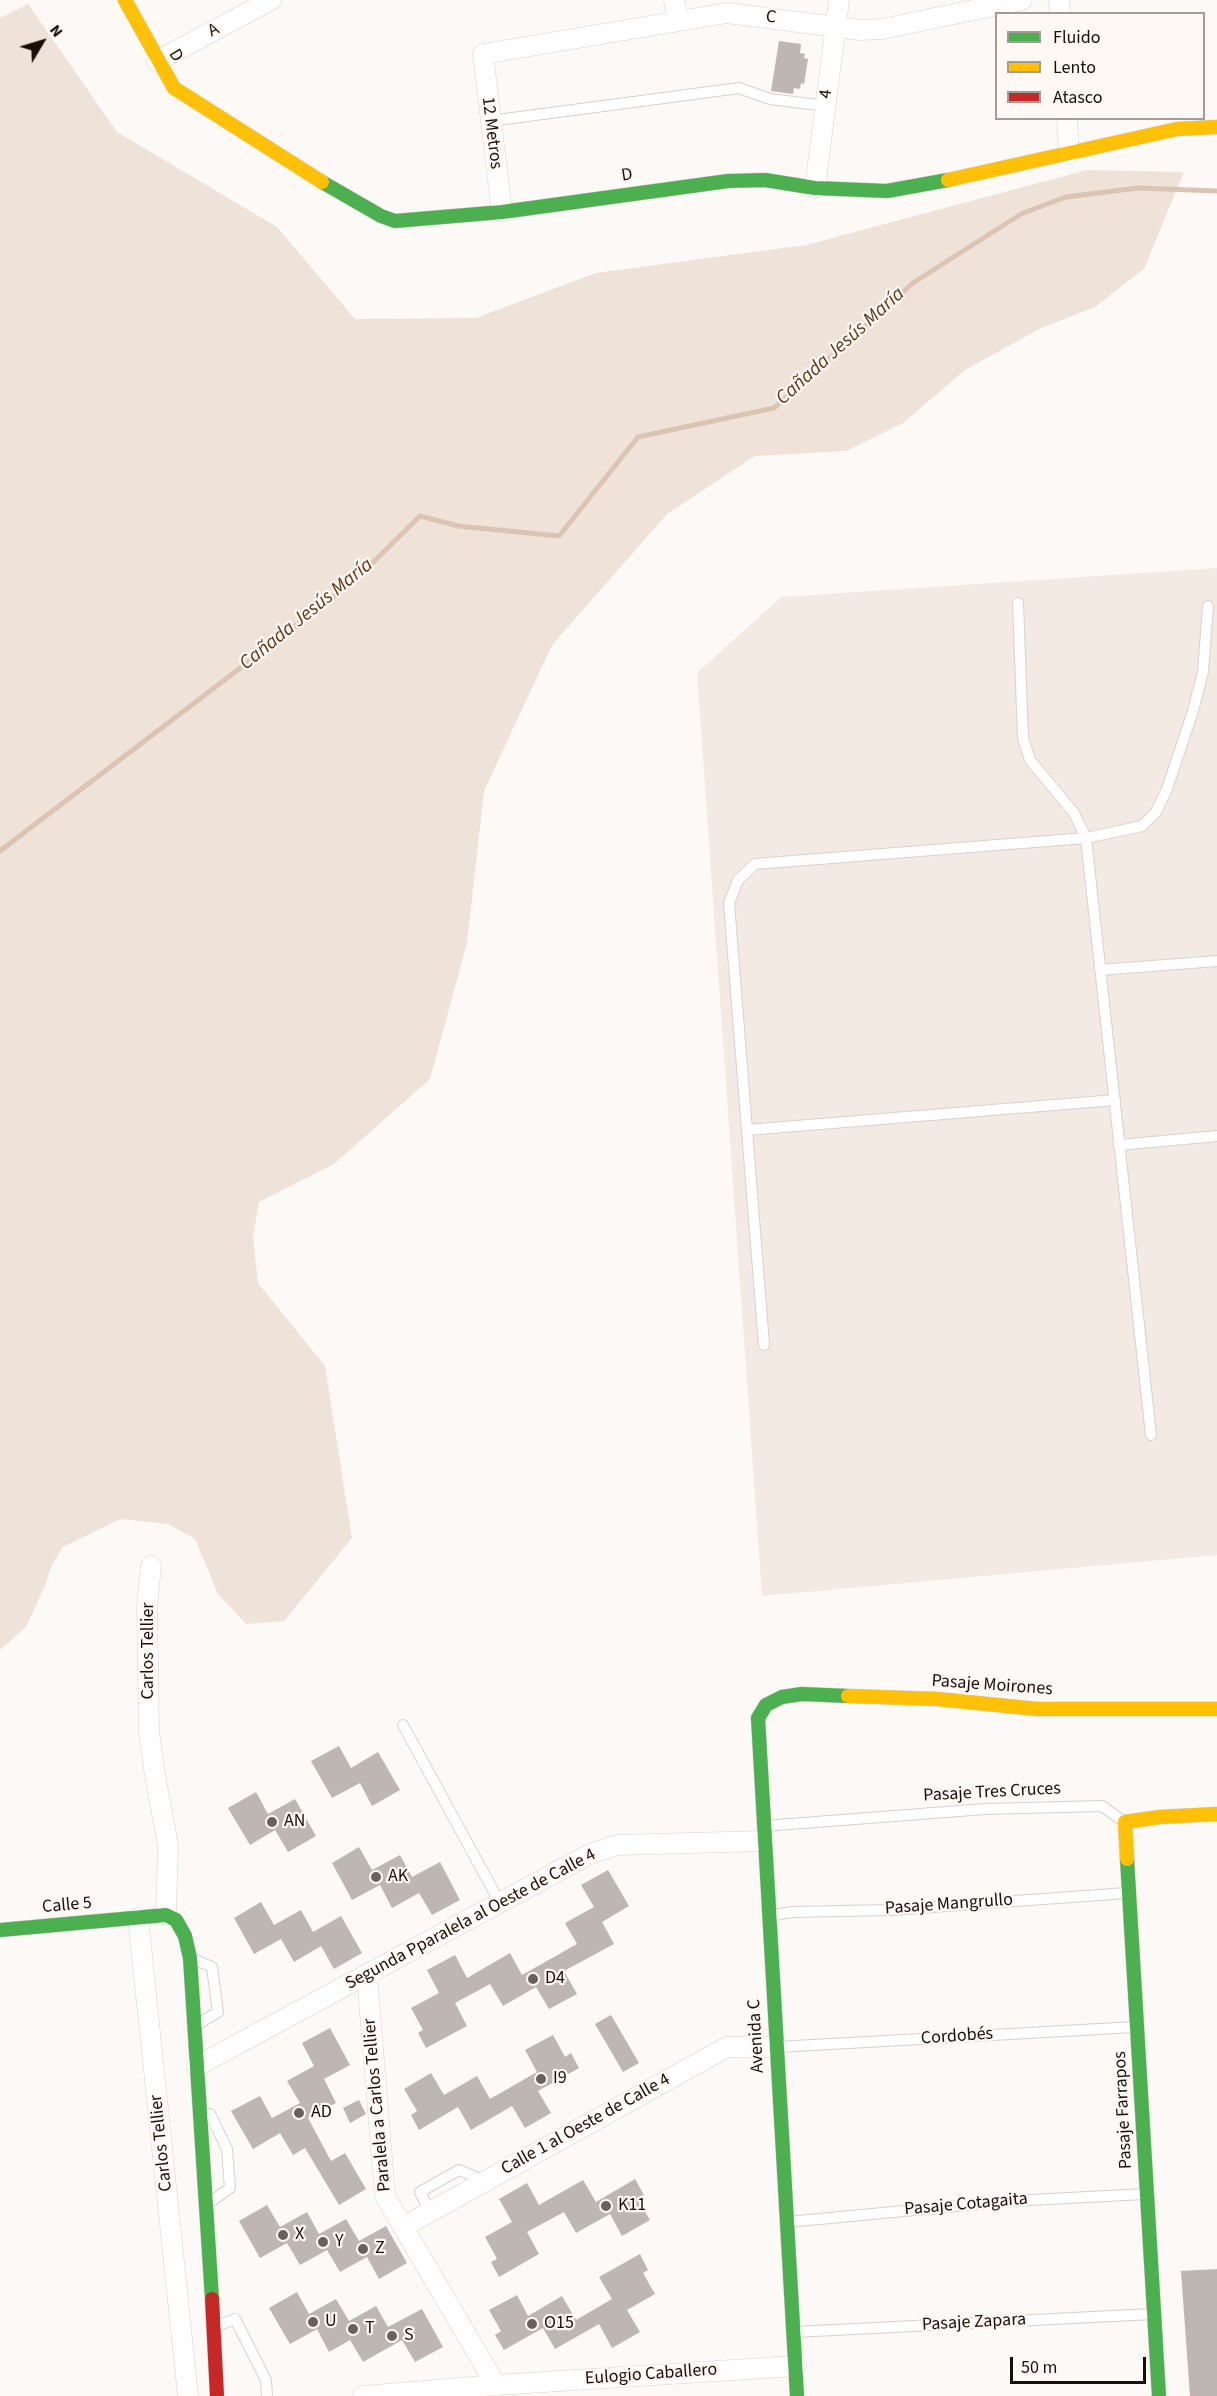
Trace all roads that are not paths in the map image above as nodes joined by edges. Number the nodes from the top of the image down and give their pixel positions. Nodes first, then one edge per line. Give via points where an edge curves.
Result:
1 (125, 0) edge
2 (271, 0) edge
3 (674, 0) edge
4 (839, 0) edge
5 (1022, 0) edge
6 (678, 21) junction
7 (835, 27) junction
8 (483, 54) joint
9 (157, 61) junction
10 (826, 106) junction
11 (1067, 120) edge
12 (490, 121) junction
13 (1217, 127) edge
14 (1069, 154) junction
15 (815, 188) junction
16 (502, 212) junction
17 (1018, 603) dead end
18 (1208, 606) dead end
19 (1086, 838) junction
20 (1217, 961) edge
21 (1100, 970) junction
22 (1114, 1100) junction
23 (747, 1130) junction
24 (1217, 1136) edge
25 (1119, 1145) junction
26 (764, 1345) dead end
27 (1151, 1436) dead end
28 (151, 1566) dead end
29 (766, 1705) joint
30 (1217, 1709) edge
31 (403, 1725) dead end
32 (1217, 1814) edge
33 (1125, 1822) junction
34 (764, 1834) junction
35 (1130, 1892) junction
36 (500, 1903) junction
37 (166, 1915) junction
38 (768, 1916) junction
39 (138, 1918) junction
40 (0, 1930) edge
41 (190, 1958) junction
42 (367, 1975) junction
43 (194, 2026) junction
44 (1138, 2026) junction
45 (776, 2047) junction
46 (197, 2066) junction
47 (200, 2112) junction
48 (1146, 2194) junction
49 (207, 2204) junction
50 (787, 2222) junction
51 (403, 2227) junction
52 (1154, 2314) junction
53 (214, 2328) junction
54 (793, 2332) junction
55 (796, 2366) junction
56 (496, 2385) junction
57 (188, 2396) edge
58 (217, 2396) edge
59 (267, 2396) edge
60 (363, 2396) edge
61 (797, 2396) edge
62 (1160, 2396) edge

1 - 9 street, D
2 - 9 street, A
3 - 6 street
4 - 7 street, 4
5 - 7 street, C via 882,29
6 - 7 street, C via 727,13
6 - 8 street, C
7 - 10 street, 4
8 - 12 street, 12 Metros
9 - 16 street, D via 174,88 197,105 381,216 410,221
10 - 12 lane via 770,99 739,88
10 - 15 street, 4
11 - 14 street
12 - 16 street, 12 Metros
13 - 14 street, D via 1177,129
14 - 15 street, D via 887,191
15 - 16 street, D via 765,180 728,181
17 - 19 lane via 1023,738 1030,760 1074,813
18 - 19 lane via 1203,672 1196,701 1156,812 1142,826
19 - 21 lane
19 - 23 lane via 755,864 738,880 729,903
20 - 21 lane
21 - 22 lane
22 - 23 lane
22 - 25 lane
23 - 26 lane
24 - 25 lane
25 - 27 lane
28 - 37 street, Carlos Tellier via 147,1607 149,1732 168,1845
29 - 30 street, Pasaje Moirones via 802,1694 937,1699 1037,1709
29 - 34 street, Avenida C via 758,1718
31 - 36 lane
32 - 33 street
33 - 34 lane, Pasaje Tres Cruces via 1102,1806 985,1809
33 - 35 street, Pasaje Farrapos
34 - 36 street, Segunda Pparalela al Oeste de Calle 4 via 617,1845 590,1854
34 - 38 street, Avenida C
35 - 38 lane, Pasaje Mangrullo
35 - 44 street, Pasaje Farrapos
36 - 42 street, Segunda Pparalela al Oeste de Calle 4
37 - 39 street
37 - 41 street via 176,1920 185,1936
38 - 45 street, Avenida C
39 - 40 street, Calle 5
39 - 57 street, Carlos Tellier
41 - 43 street
41 - 43 lane via 212,1967 218,2012
42 - 46 street, Segunda Pparalela al Oeste de Calle 4
42 - 51 street, Paralela a Carlos Tellier via 385,2196
43 - 46 street
44 - 45 lane, Cordobés
44 - 48 street, Pasaje Farrapos
45 - 50 street, Avenida C
45 - 51 street, Calle 1 al Oeste de Calle 4 via 727,2047
46 - 47 street
47 - 49 street
47 - 49 lane via 208,2110 227,2149 230,2188
48 - 50 lane, Pasaje Cotagaita via 1011,2200
48 - 52 street, Pasaje Farrapos
49 - 53 street
50 - 54 street, Avenida C
51 - 56 street, Paralela a Carlos Tellier
52 - 54 lane, Pasaje Zapara
52 - 62 street, Pasaje Farrapos
53 - 58 street
53 - 59 lane via 235,2319 267,2380
54 - 55 street, Avenida C
55 - 56 street, Eulogio Caballero
55 - 61 street, Avenida C
56 - 60 street, Eulogio Caballero

